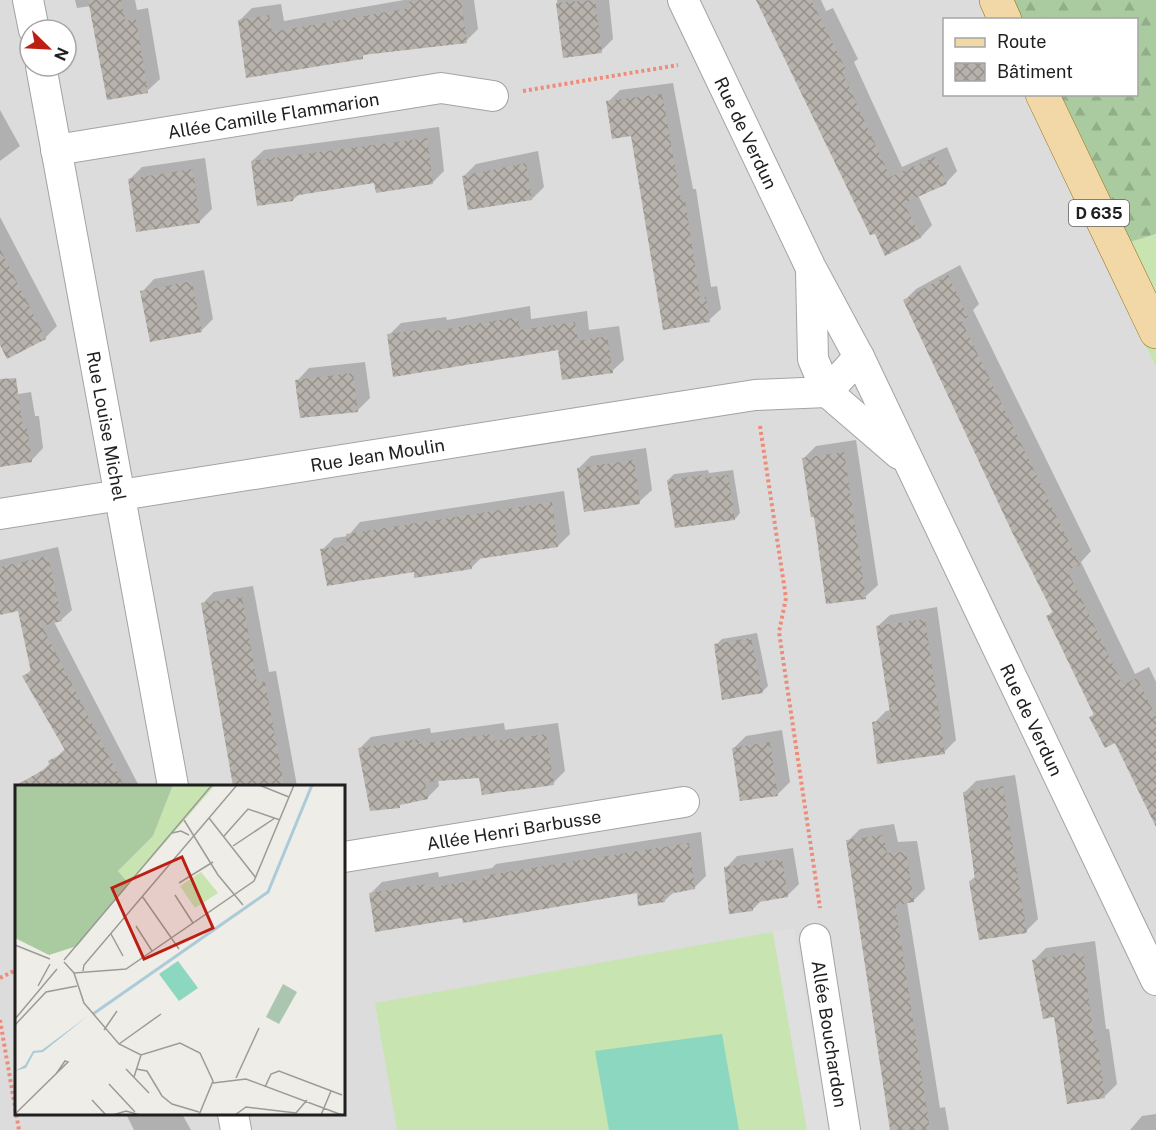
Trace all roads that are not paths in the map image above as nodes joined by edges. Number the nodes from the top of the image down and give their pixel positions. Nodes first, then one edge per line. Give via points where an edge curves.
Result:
1 (28, 0) edge
2 (683, 0) edge
3 (996, 0) edge
4 (32, 18) edge
5 (1004, 18) edge
6 (43, 78) edge
7 (493, 96) road end
8 (1043, 96) edge
9 (56, 150) junction
10 (810, 266) junction
11 (1156, 333) edge
12 (859, 357) junction
13 (813, 358) junction
14 (827, 392) junction
15 (755, 395) junction
16 (906, 460) junction
17 (119, 495) junction
18 (0, 514) edge
19 (173, 785) edge
20 (684, 802) dead end
21 (345, 857) edge
22 (816, 939) road end
23 (1156, 980) edge
24 (233, 1115) edge
25 (237, 1130) edge
26 (845, 1130) edge

1 - 4 street
2 - 10 street, Rue de Verdun
3 - 5 main road
6 - 9 street, Rue Louise Michel
7 - 9 street, Allée Camille Flammarion via 441,88
8 - 11 main road, D 635
9 - 17 street, Rue Louise Michel
10 - 12 street, Rue de Verdun
10 - 13 street, Rue de Verdun
12 - 13 street
12 - 14 street
12 - 16 street, Rue de Verdun
13 - 14 street, Rue de Verdun
13 - 15 street, Rue Jean Moulin
14 - 15 street, Rue Jean Moulin
14 - 16 street, Rue de Verdun
15 - 17 street, Rue Jean Moulin
16 - 23 street, Rue de Verdun
17 - 18 street, Rue Jean Moulin
17 - 19 street, Rue Louise Michel
20 - 21 street, Allée Henri Barbusse
22 - 26 street, Allée Bouchardon
24 - 25 street

